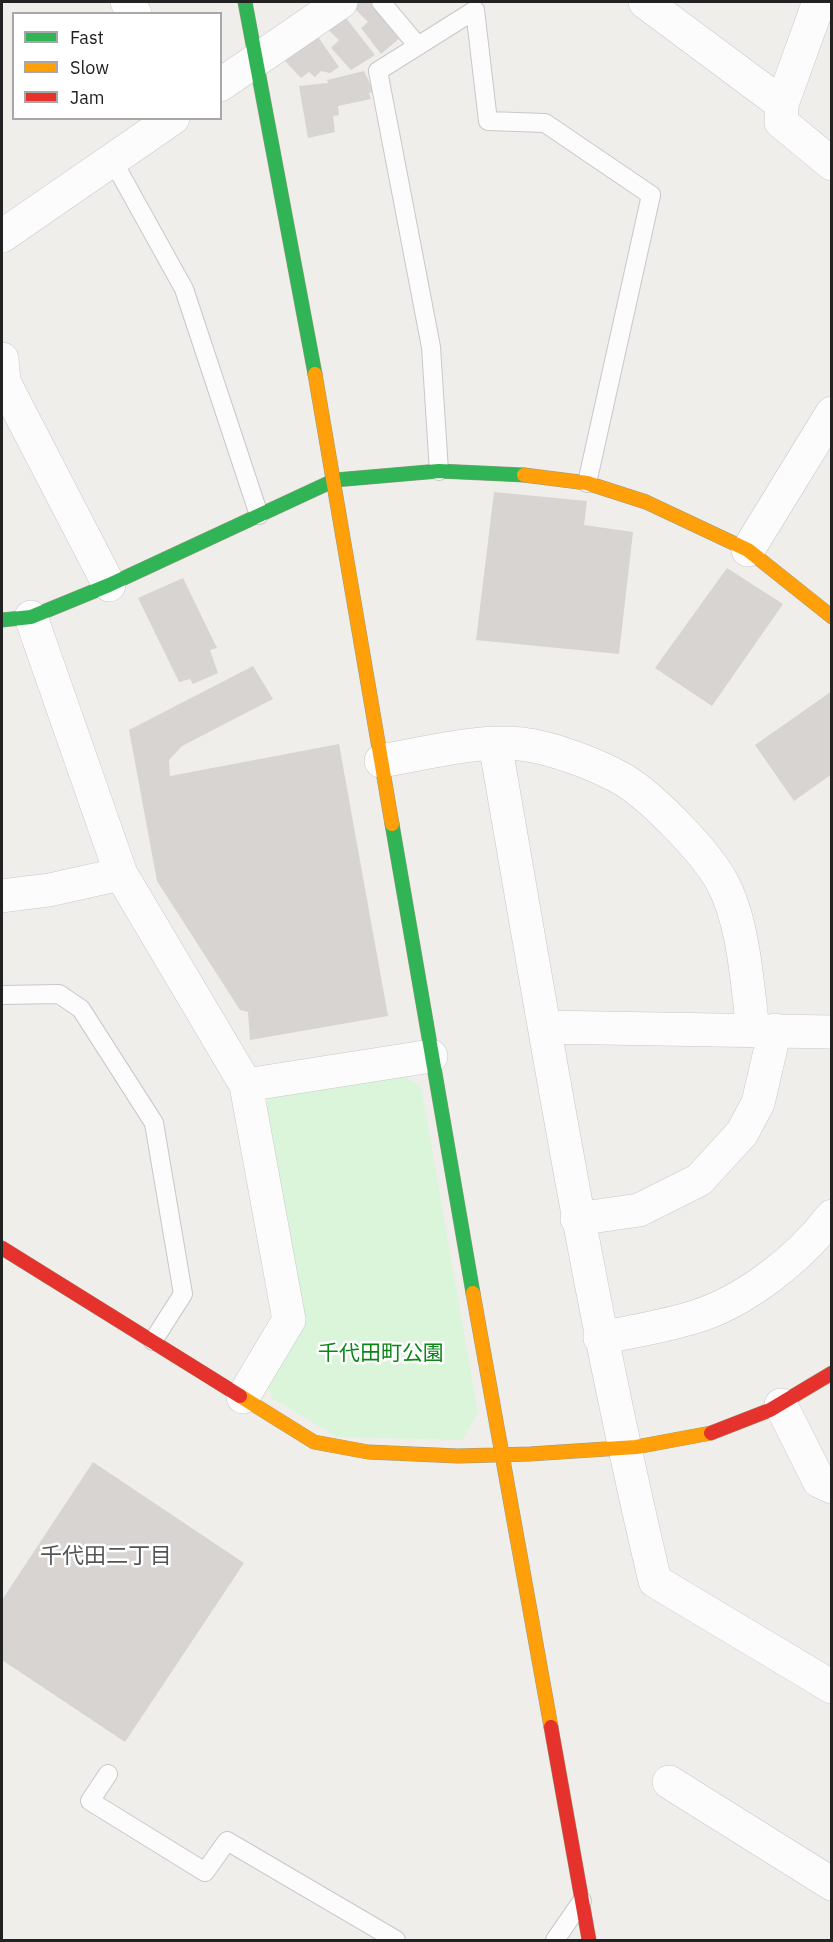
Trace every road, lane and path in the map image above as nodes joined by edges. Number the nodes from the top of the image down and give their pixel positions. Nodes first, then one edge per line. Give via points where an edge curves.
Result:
1 (245, 2) edge
2 (341, 2) edge
3 (381, 2) edge
4 (645, 2) edge
5 (819, 2) edge
6 (418, 46) junction
7 (255, 60) junction
8 (222, 84) edge
9 (782, 104) junction
10 (170, 120) edge
11 (114, 161) junction
12 (831, 164) edge
13 (2, 236) edge
14 (2, 359) edge
15 (831, 413) edge
16 (439, 471) junction
17 (335, 480) junction
18 (587, 483) junction
19 (259, 515) junction
20 (748, 550) junction
21 (109, 585) junction
22 (831, 617) edge
23 (16, 618) edge
24 (495, 743) junction
25 (381, 761) junction
26 (121, 874) junction
27 (2, 896) edge
28 (2, 995) edge
29 (545, 1026) junction
30 (764, 1029) junction
31 (831, 1032) edge
32 (431, 1056) junction
33 (246, 1085) junction
34 (831, 1216) edge
35 (577, 1219) junction
36 (2, 1248) edge
37 (600, 1338) junction
38 (153, 1341) junction
39 (831, 1373) edge
40 (243, 1397) junction
41 (781, 1405) junction
42 (623, 1448) junction
43 (502, 1456) junction
44 (831, 1487) edge
45 (831, 1687) edge
46 (108, 1774) dead end
47 (669, 1782) dead end
48 (831, 1884) edge
49 (582, 1901) junction
50 (396, 1941) edge
51 (555, 1941) edge
52 (589, 1941) edge

1 - 7 street
2 - 7 street
3 - 6 lane
4 - 9 street
5 - 9 street
6 - 16 lane via 378,71 431,347
6 - 18 lane via 475,10 488,122 545,123 651,195
7 - 8 street
7 - 17 street
9 - 12 street via 781,122
10 - 11 street
11 - 13 street
11 - 19 lane via 184,289
14 - 21 street via 4,382
15 - 20 street
16 - 17 street
16 - 18 street via 511,473
17 - 19 street
17 - 25 street
18 - 20 street via 646,502
19 - 21 street
20 - 22 street
21 - 23 street
23 - 26 street
24 - 25 street
24 - 29 street
24 - 30 street via 551,750 625,781 692,842 722,882
25 - 32 street
26 - 27 street
26 - 33 street
28 - 38 lane via 59,994 81,1009 154,1123 183,1294
29 - 30 street
29 - 35 street
30 - 31 street
30 - 35 street via 758,1103 742,1133 699,1180 639,1210
32 - 33 street
32 - 43 street
33 - 40 street via 289,1320
34 - 37 street via 815,1238 780,1270 742,1294 693,1318
35 - 37 street
36 - 38 street
37 - 42 street
38 - 40 street
39 - 41 street
40 - 43 street via 314,1442 332,1448 412,1455
41 - 42 street via 730,1427 685,1439
41 - 44 street via 819,1481
42 - 43 street
42 - 45 street via 655,1581
43 - 49 street
46 - 50 lane via 90,1801 205,1872 227,1841
47 - 48 street
49 - 51 lane
49 - 52 street

